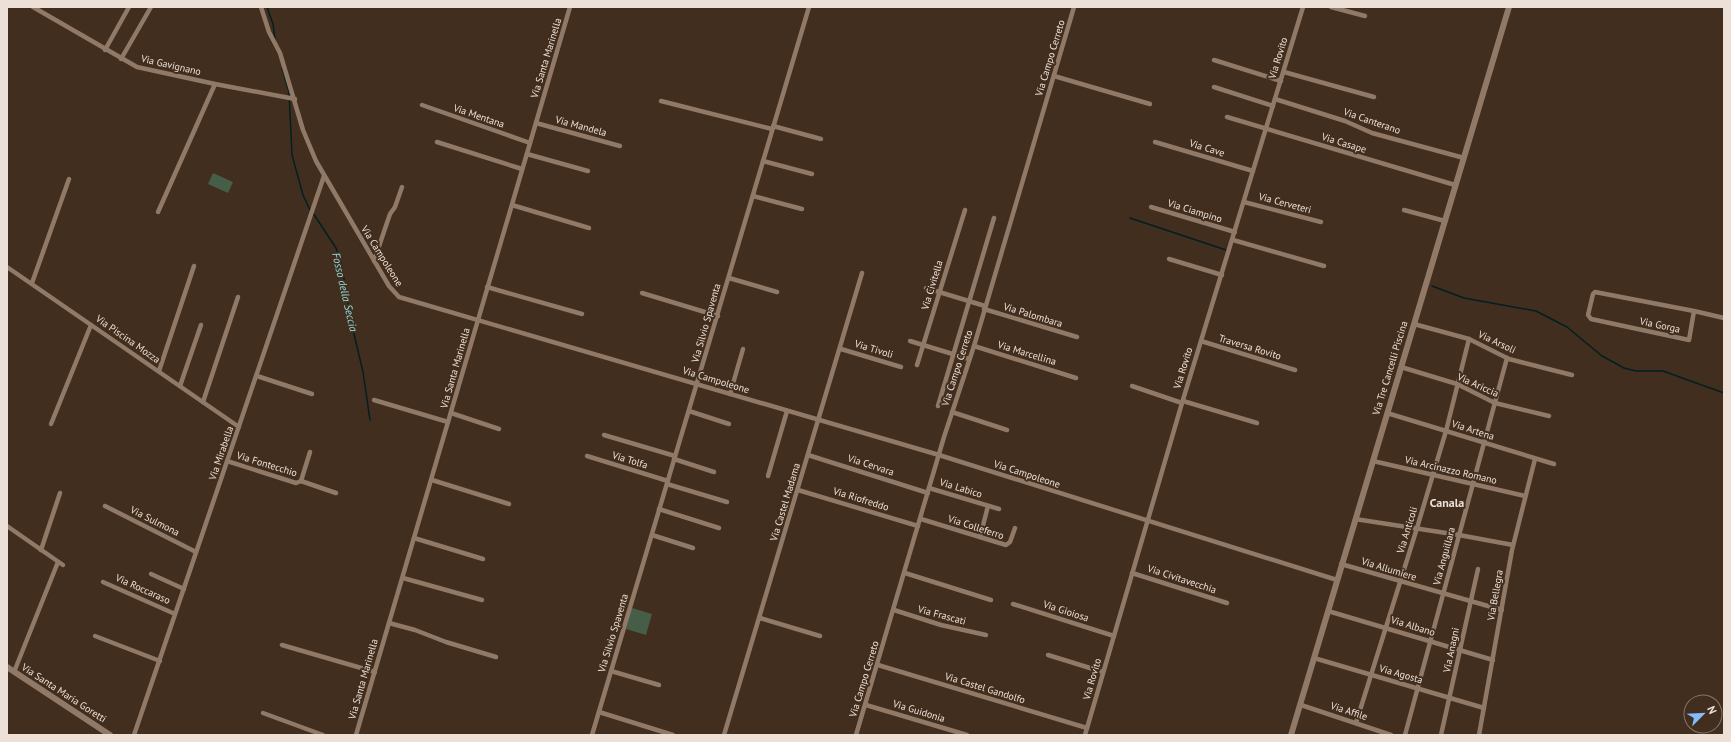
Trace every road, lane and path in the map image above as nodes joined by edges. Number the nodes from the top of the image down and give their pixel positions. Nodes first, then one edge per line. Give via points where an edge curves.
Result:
1 (34, 7) edge
2 (129, 7) edge
3 (151, 7) edge
4 (261, 7) edge
5 (570, 7) edge
6 (809, 7) edge
7 (1074, 7) edge
8 (1303, 7) edge
9 (1331, 7) edge
10 (1509, 7) edge
11 (1365, 16) dead end
12 (105, 50) junction
13 (121, 59) junction
14 (1214, 60) dead end
15 (1284, 72) junction
16 (1054, 76) junction
17 (1281, 81) junction
18 (215, 84) junction
19 (1214, 87) dead end
20 (1374, 97) dead end
21 (295, 99) junction
22 (1275, 99) junction
23 (661, 101) dead end
24 (1150, 104) dead end
25 (422, 105) dead end
26 (1273, 106) junction
27 (1227, 118) dead end
28 (536, 123) junction
29 (773, 127) junction
30 (1266, 129) junction
31 (821, 139) dead end
32 (437, 142) dead end
33 (1155, 142) dead end
34 (530, 143) junction
35 (620, 146) dead end
36 (527, 154) junction
37 (1464, 158) junction
38 (763, 161) junction
39 (522, 169) junction
40 (588, 171) dead end
41 (1253, 171) junction
42 (812, 174) dead end
43 (324, 176) junction
44 (69, 179) dead end
45 (1455, 185) junction
46 (402, 187) dead end
47 (753, 196) junction
48 (1244, 202) junction
49 (512, 205) junction
50 (1151, 206) dead end
51 (802, 208) dead end
52 (964, 210) dead end
53 (1404, 210) dead end
54 (158, 212) dead end
55 (994, 218) dead end
56 (1445, 221) junction
57 (1321, 222) dead end
58 (588, 228) dead end
59 (1235, 232) junction
60 (1232, 240) junction
61 (1169, 259) dead end
62 (374, 261) junction
63 (7, 266) edge
64 (194, 266) dead end
65 (1324, 266) dead end
66 (862, 274) dead end
67 (1222, 274) junction
68 (729, 278) junction
69 (32, 283) junction
70 (487, 288) junction
71 (926, 288) dead end
72 (777, 292) dead end
73 (940, 292) junction
74 (642, 293) dead end
75 (238, 297) dead end
76 (970, 301) junction
77 (985, 308) junction
78 (1694, 311) junction
79 (582, 314) dead end
80 (718, 316) junction
81 (1724, 318) edge
82 (478, 319) junction
83 (91, 324) junction
84 (1414, 324) junction
85 (201, 325) dead end
86 (1077, 337) dead end
87 (1469, 339) junction
88 (910, 341) dead end
89 (1201, 342) junction
90 (923, 345) junction
91 (974, 346) junction
92 (743, 349) dead end
93 (841, 349) junction
94 (954, 354) junction
95 (1507, 358) junction
96 (969, 359) junction
97 (917, 365) dead end
98 (901, 367) dead end
99 (1401, 367) junction
100 (1295, 370) dead end
101 (159, 372) junction
102 (1572, 374) dead end
103 (257, 376) junction
104 (1076, 378) dead end
105 (698, 384) junction
106 (1457, 384) junction
107 (180, 386) junction
108 (1132, 386) dead end
109 (312, 394) dead end
110 (730, 394) junction
111 (374, 400) dead end
112 (203, 402) junction
113 (1182, 402) junction
114 (1495, 403) junction
115 (938, 406) dead end
116 (689, 411) junction
117 (787, 411) junction
118 (451, 412) junction
119 (952, 412) junction
120 (1387, 413) junction
121 (1548, 416) dead end
122 (819, 421) junction
123 (448, 422) junction
124 (1257, 423) dead end
125 (51, 424) dead end
126 (729, 424) dead end
127 (239, 427) junction
128 (499, 429) dead end
129 (1007, 430) dead end
130 (1446, 431) junction
131 (604, 435) dead end
132 (1484, 443) junction
133 (310, 452) dead end
134 (808, 455) junction
135 (939, 455) junction
136 (587, 456) dead end
137 (675, 458) junction
138 (1535, 459) junction
139 (227, 461) junction
140 (1373, 462) junction
141 (1554, 464) dead end
142 (714, 472) dead end
143 (1433, 475) junction
144 (768, 476) dead end
145 (432, 480) junction
146 (300, 481) junction
147 (667, 482) junction
148 (1473, 484) junction
149 (798, 490) junction
150 (929, 490) junction
151 (60, 493) dead end
152 (336, 493) dead end
153 (1525, 496) junction
154 (728, 502) dead end
155 (509, 504) dead end
156 (105, 506) dead end
157 (988, 506) junction
158 (659, 509) junction
159 (999, 509) dead end
160 (920, 519) junction
161 (1355, 519) junction
162 (1147, 521) junction
163 (7, 526) edge
164 (918, 526) junction
165 (719, 528) dead end
166 (1014, 528) dead end
167 (1417, 528) junction
168 (652, 535) junction
169 (1459, 535) junction
170 (980, 537) junction
171 (414, 538) junction
172 (1513, 545) junction
173 (693, 548) dead end
174 (41, 550) junction
175 (196, 552) junction
176 (483, 559) dead end
177 (58, 562) junction
178 (1341, 564) junction
179 (63, 565) dead end
180 (1478, 569) dead end
181 (904, 573) junction
182 (1132, 573) junction
183 (151, 574) dead end
184 (403, 578) junction
185 (1337, 580) junction
186 (103, 582) dead end
187 (1400, 582) junction
188 (184, 589) junction
189 (1443, 594) junction
190 (482, 600) dead end
191 (991, 600) dead end
192 (1471, 602) junction
193 (1227, 603) dead end
194 (1013, 604) dead end
195 (894, 610) junction
196 (1502, 610) junction
197 (1328, 611) junction
198 (175, 614) junction
199 (760, 618) junction
200 (389, 623) junction
201 (1386, 628) junction
202 (986, 635) dead end
203 (95, 636) dead end
204 (820, 636) dead end
205 (1114, 636) junction
206 (1430, 641) junction
207 (282, 645) dead end
208 (1461, 650) junction
209 (1048, 655) dead end
210 (496, 657) dead end
211 (1314, 658) junction
212 (1493, 660) junction
213 (160, 661) junction
214 (878, 665) junction
215 (7, 667) edge
216 (611, 671) junction
217 (14, 672) junction
218 (375, 672) junction
219 (1103, 672) junction
220 (1371, 675) junction
221 (659, 685) dead end
222 (1417, 688) junction
223 (1450, 698) junction
224 (866, 705) junction
225 (1301, 705) junction
226 (1484, 708) junction
227 (599, 712) junction
228 (263, 713) dead end
229 (1356, 723) junction
230 (1087, 728) junction
231 (110, 735) edge
232 (134, 735) edge
233 (322, 735) edge
234 (356, 735) edge
235 (592, 735) edge
236 (673, 735) edge
237 (724, 735) edge
238 (856, 735) edge
239 (967, 735) edge
240 (1085, 735) edge
241 (1291, 735) edge
242 (1392, 735) edge
243 (1405, 735) edge
244 (1441, 735) edge
245 (1479, 735) edge

1 - 12 street, Via Gavignano
2 - 12 street
3 - 13 street
4 - 21 street, Via Campoleone
5 - 28 street, Via Santa Marinella
6 - 29 street, Via Silvio Spaventa
7 - 16 street, Via Campo Cerreto
8 - 15 street, Via Rovito
9 - 11 street
10 - 37 street, Via Tre Cancelli Piscina
12 - 13 street, Via Gavignano
13 - 18 street, Via Gavignano via 143,69
14 - 17 street
15 - 17 street, Via Rovito
15 - 20 street
16 - 24 street
16 - 77 street, Via Campo Cerreto
17 - 22 street, Via Rovito
18 - 21 street, Via Gavignano
18 - 54 street
19 - 26 street
21 - 43 street, Via Campoleone via 306,136
22 - 26 street, Via Rovito
22 - 37 street, Via Canterano via 1345,121 1372,133
23 - 29 street
25 - 34 street, Via Mentana
26 - 30 street, Via Rovito
27 - 30 street, Via Casape
28 - 34 street, Via Santa Marinella
28 - 35 street, Via Mandela
29 - 31 street
29 - 38 street, Via Silvio Spaventa
30 - 41 street, Via Rovito
30 - 45 street, Via Casape
32 - 39 street
33 - 41 street, Via Cave
34 - 36 street, Via Santa Marinella
36 - 39 street, Via Santa Marinella
36 - 40 street
37 - 45 street, Via Tre Cancelli Piscina
38 - 42 street
38 - 47 street, Via Silvio Spaventa
39 - 49 street, Via Santa Marinella
41 - 48 street, Via Rovito
43 - 62 street, Via Campoleone
43 - 103 street, Via Mirabella
44 - 69 street
45 - 56 street, Via Tre Cancelli Piscina
46 - 62 street
47 - 51 street
47 - 68 street, Via Silvio Spaventa
48 - 57 street, Via Cerveteri
48 - 59 street, Via Rovito
49 - 58 street
49 - 70 street, Via Santa Marinella
50 - 59 street, Via Ciampino
52 - 73 street, Via Civitella
53 - 56 street
55 - 76 street
56 - 84 street, Via Tre Cancelli Piscina
59 - 60 street, Via Rovito
60 - 65 street
60 - 67 street, Via Rovito
61 - 67 street
62 - 82 street, Via Campoleone via 399,297
63 - 69 street, Via Piscina Mozza
64 - 101 street
66 - 93 street, Via Castel Madama
67 - 89 street, Via Rovito
68 - 72 street
68 - 80 street, Via Silvio Spaventa
69 - 83 street, Via Piscina Mozza
70 - 79 street
70 - 82 street, Via Santa Marinella
71 - 73 street, Via Palombara
73 - 76 street, Via Palombara
73 - 90 street, Via Civitella
74 - 80 street
75 - 112 street
76 - 77 street, Via Palombara
76 - 94 street
77 - 86 street, Via Palombara
77 - 91 street, Via Campo Cerreto
78 - 78 street, Via Gorga via 1689,340 1591,319 1588,314 1595,292
78 - 81 street
80 - 105 street, Via Silvio Spaventa
82 - 105 street, Via Campoleone
82 - 118 street, Via Santa Marinella
83 - 101 street, Via Piscina Mozza
83 - 125 street
84 - 87 street, Via Arsoli
84 - 99 street, Via Tre Cancelli Piscina
85 - 107 street
87 - 95 street, Via Arsoli
87 - 106 street, Via Anticoli
88 - 90 street
89 - 100 street, Traversa Rovito
89 - 113 street, Via Rovito
90 - 94 street
90 - 97 street, Via Civitella
91 - 96 street, Via Campo Cerreto
91 - 104 street, Via Marcellina
92 - 110 street
93 - 98 street, Via Tivoli
93 - 122 street, Via Castel Madama
94 - 96 street
94 - 115 street
95 - 102 street, Via Arsoli
95 - 114 street, Via Anguillara
96 - 119 street, Via Campo Cerreto
99 - 106 street, Via Ariccia
99 - 120 street, Via Tre Cancelli Piscina
101 - 107 street, Via Piscina Mozza
103 - 109 street
103 - 127 street, Via Mirabella
105 - 110 street, Via Campoleone
105 - 116 street, Via Silvio Spaventa
106 - 114 street, Via Ariccia
106 - 130 street, Via Anticoli
107 - 112 street, Via Piscina Mozza
108 - 113 street
110 - 117 street, Via Campoleone
111 - 123 street
112 - 127 street, Via Piscina Mozza
113 - 124 street
113 - 162 street, Via Rovito
114 - 121 street, Via Ariccia
114 - 132 street, Via Anguillara
116 - 126 street
116 - 137 street, Via Silvio Spaventa
117 - 122 street, Via Campoleone
117 - 144 street
118 - 123 street, Via Santa Marinella
118 - 128 street
119 - 129 street
119 - 135 street, Via Campo Cerreto
120 - 130 street, Via Artena
120 - 140 street, Via Tre Cancelli Piscina
122 - 134 street, Via Castel Madama
122 - 135 street, Via Campoleone
123 - 145 street, Via Santa Marinella
127 - 139 street, Via Mirabella
130 - 132 street, Via Artena
130 - 143 street, Via Anticoli
131 - 137 street
132 - 138 street, Via Artena
132 - 148 street, Via Anguillara
133 - 146 street, Via Fontecchio
134 - 149 street, Via Castel Madama
134 - 150 street, Via Cervara
135 - 150 street, Via Campo Cerreto
135 - 162 street, Via Campoleone
136 - 147 street, Via Tolfa
137 - 142 street
137 - 147 street, Via Silvio Spaventa
138 - 141 street, Via Artena
138 - 153 street, Via Bellegra
139 - 146 street, Via Fontecchio via 296,483
139 - 175 street, Via Mirabella
140 - 143 street, Via Arcinazzo Romano
140 - 161 street, Via Tre Cancelli Piscina
143 - 148 street, Via Arcinazzo Romano
143 - 167 street, Via Anticoli
145 - 155 street
145 - 171 street, Via Santa Marinella
146 - 152 street, Via Fontecchio
147 - 154 street, Via Tolfa
147 - 158 street, Via Silvio Spaventa
148 - 153 street, Via Arcinazzo Romano
148 - 169 street, Via Anguillara
149 - 164 street, Via Riofreddo
149 - 199 street, Via Castel Madama
150 - 157 street, Via Labico
150 - 160 street, Via Campo Cerreto
151 - 174 street
153 - 172 street, Via Bellegra
156 - 175 street, Via Sulmona
157 - 159 street, Via Labico
157 - 170 street, Via Labico
158 - 165 street
158 - 168 street, Via Silvio Spaventa
160 - 164 street, Via Campo Cerreto
160 - 170 street, Via Colleferro
161 - 167 street
161 - 178 street, Via Tre Cancelli Piscina
162 - 182 street, Via Rovito
162 - 185 street, Via Campoleone
163 - 174 street
164 - 181 street, Via Campo Cerreto
166 - 170 street, Via Colleferro via 1010,542 1006,545
167 - 169 street
167 - 187 street, Via Anticoli
168 - 173 street
168 - 216 street, Via Silvio Spaventa
169 - 172 street
169 - 189 street, Via Anguillara
171 - 176 street
171 - 184 street, Via Santa Marinella
172 - 196 street, Via Bellegra
174 - 177 street
175 - 188 street, Via Mirabella
177 - 179 street
177 - 217 street
178 - 185 street, Via Tre Cancelli Piscina
178 - 187 street, Via Allumiere
180 - 192 street, Via Anagni
181 - 191 street
181 - 195 street, Via Campo Cerreto
182 - 193 street, Via Civitavecchia
182 - 205 street, Via Rovito
183 - 188 street
184 - 190 street
184 - 200 street, Via Santa Marinella
185 - 197 street, Via Tre Cancelli Piscina
186 - 198 street, Via Roccaraso
187 - 189 street, Via Allumiere
187 - 201 street, Via Anticoli
188 - 198 street, Via Mirabella
189 - 192 street, Via Allumiere
189 - 206 street, Via Anguillara
192 - 196 street, Via Allumiere
192 - 208 street, Via Anagni
194 - 205 street, Via Gioiosa
195 - 202 street, Via Frascati via 941,625
195 - 214 street, Via Campo Cerreto
196 - 212 street, Via Bellegra
197 - 201 street, Via Albano
197 - 211 street, Via Tre Cancelli Piscina
198 - 213 street, Via Mirabella
199 - 204 street
199 - 237 street, Via Castel Madama
200 - 210 street
200 - 218 street, Via Santa Marinella
201 - 206 street, Via Albano
201 - 220 street, Via Anticoli
203 - 213 street
205 - 219 street, Via Rovito
206 - 208 street, Via Albano
206 - 222 street, Via Anguillara
207 - 218 street
208 - 212 street, Via Albano
208 - 223 street, Via Anagni
209 - 219 street
211 - 220 street, Via Agosta
211 - 225 street, Via Tre Cancelli Piscina
212 - 226 street, Via Bellegra
213 - 232 street, Via Mirabella
214 - 224 street, Via Campo Cerreto
214 - 230 street, Via Castel Gandolfo
215 - 217 street, Via Santa Maria Goretti
216 - 221 street
216 - 227 street, Via Silvio Spaventa
217 - 231 street, Via Santa Maria Goretti
218 - 234 street, Via Santa Marinella
219 - 230 street, Via Rovito
220 - 222 street, Via Agosta
220 - 229 street, Via Anticoli
222 - 223 street, Via Agosta
222 - 243 street, Via Anguillara
223 - 226 street, Via Agosta
223 - 244 street, Via Anagni
224 - 238 street, Via Campo Cerreto
224 - 239 street, Via Guidonia
225 - 229 street, Via Affile
225 - 241 street, Via Tre Cancelli Piscina
226 - 245 street, Via Bellegra
227 - 235 street, Via Silvio Spaventa
227 - 236 street
228 - 233 street
229 - 242 street, Via Affile
230 - 240 street, Via Rovito

